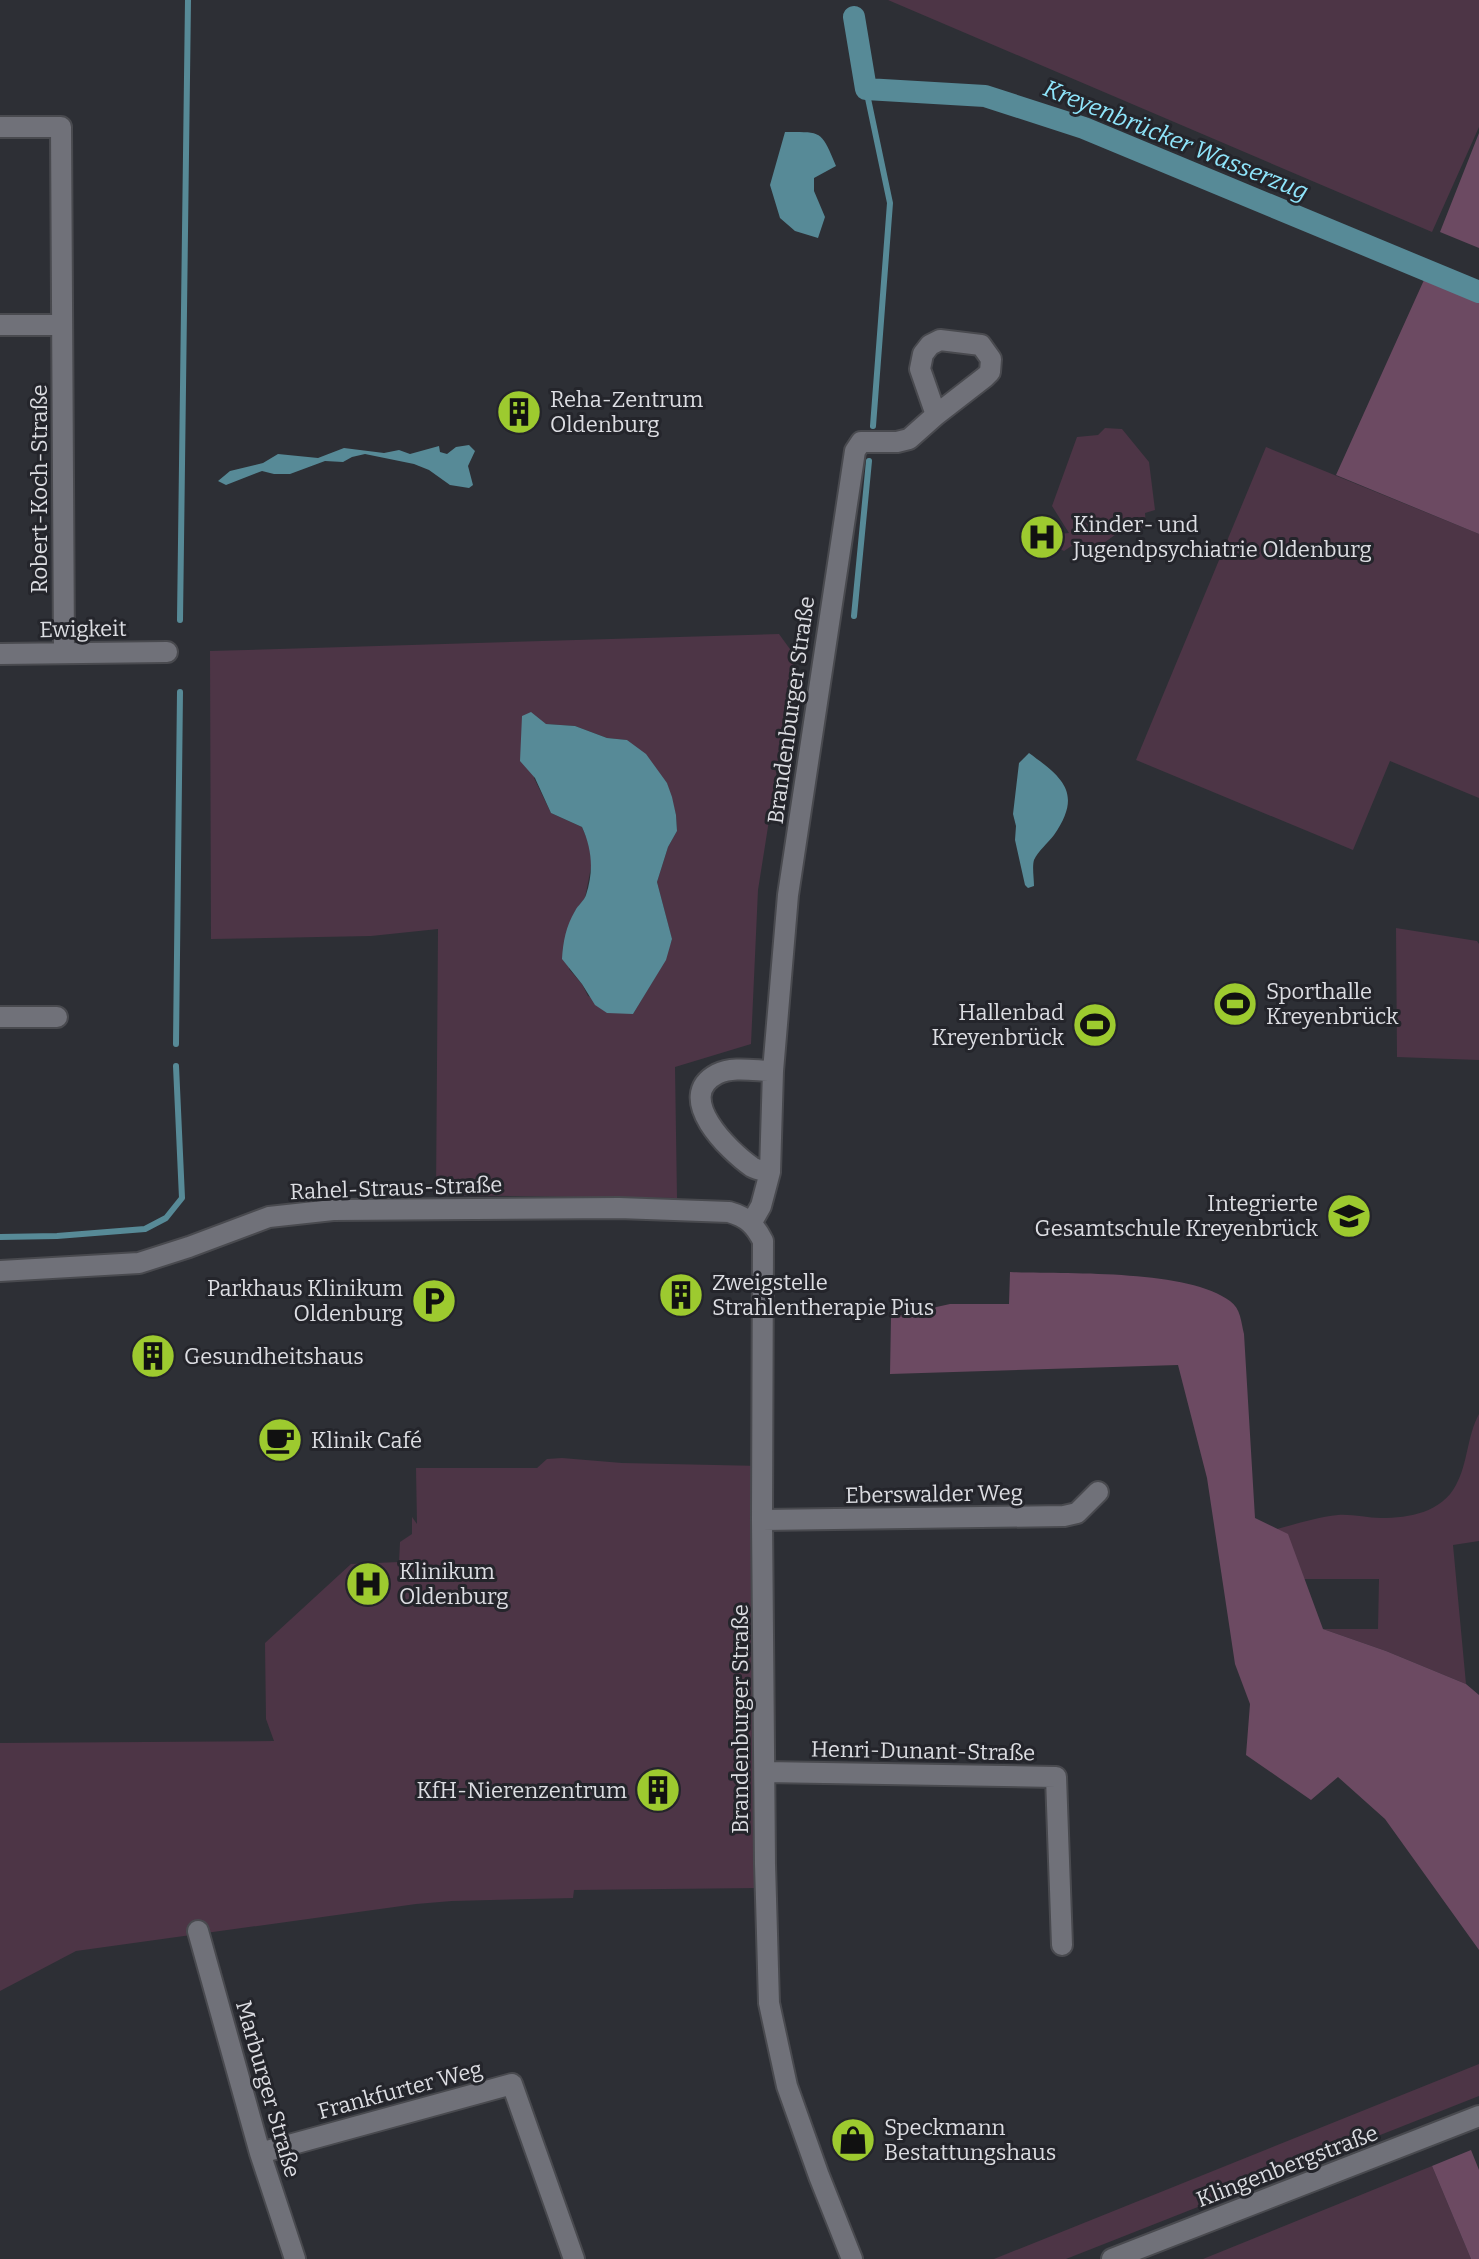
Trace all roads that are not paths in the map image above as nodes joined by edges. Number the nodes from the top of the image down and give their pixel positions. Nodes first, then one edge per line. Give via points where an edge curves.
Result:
1 (0, 127) edge
2 (0, 325) edge
3 (62, 325) junction
4 (936, 415) dead end
5 (167, 652) dead end
6 (64, 653) junction
7 (0, 654) edge
8 (0, 1017) edge
9 (57, 1017) dead end
10 (773, 1071) junction
11 (770, 1172) junction
12 (752, 1222) junction
13 (0, 1271) edge
14 (1098, 1492) dead end
15 (762, 1520) junction
16 (765, 1772) junction
17 (198, 1931) dead end
18 (1062, 1945) dead end
19 (1479, 2116) edge
20 (260, 2153) junction
21 (295, 2259) edge
22 (574, 2259) edge
23 (852, 2259) edge
24 (1112, 2259) edge

1 - 3 street, Robert-Koch-Straße via 61,127
2 - 3 street
3 - 6 street, Robert-Koch-Straße
4 - 10 street, Brandenburger Straße via 909,439 861,442 855,451 788,895
5 - 6 street, Ewigkeit
6 - 7 street, Ewigkeit
8 - 9 street
10 - 11 street, Brandenburger Straße
10 - 11 street via 729,1070 716,1075 705,1085 701,1099 718,1137 755,1169
11 - 12 street, Brandenburger Straße
12 - 13 street, Rahel-Straus-Straße via 729,1212 650,1209 333,1210 269,1217 139,1263
12 - 15 street, Brandenburger Straße via 763,1241
14 - 15 street, Eberswalder Weg via 1077,1513 1064,1516
15 - 16 street, Brandenburger Straße
16 - 18 street, Henri-Dunant-Straße via 1056,1777
16 - 23 street, Brandenburger Straße via 769,2003 787,2086
17 - 20 street, Marburger Straße
19 - 24 street, Klingenbergstraße
20 - 21 street, Marburger Straße
20 - 22 street, Frankfurter Weg via 512,2084

